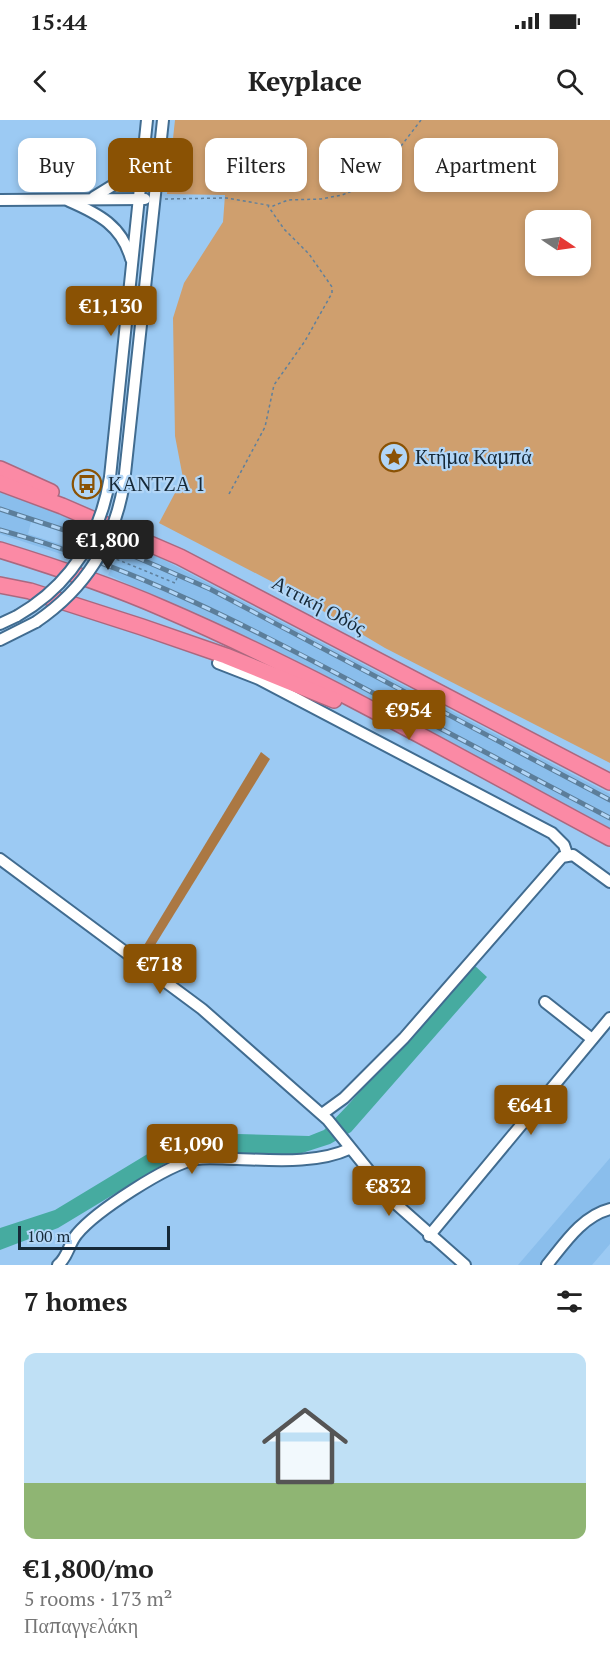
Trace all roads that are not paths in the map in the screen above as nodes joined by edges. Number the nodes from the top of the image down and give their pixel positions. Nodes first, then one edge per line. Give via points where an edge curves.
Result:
1 (147, 120) edge
2 (164, 120) edge
3 (145, 138) edge
4 (108, 191) edge
5 (141, 192) edge
6 (66, 199) junction
7 (90, 199) junction
8 (140, 199) junction
9 (155, 199) junction
10 (0, 200) edge
11 (132, 271) junction
12 (0, 469) edge
13 (0, 483) edge
14 (130, 534) junction
15 (0, 550) edge
16 (0, 585) edge
17 (0, 624) edge
18 (0, 640) edge
19 (218, 663) dead end
20 (374, 712) junction
21 (610, 783) edge
22 (610, 838) edge
23 (567, 854) junction
24 (0, 860) edge
25 (610, 882) edge
26 (545, 1002) dead end
27 (610, 1019) edge
28 (592, 1039) junction
29 (325, 1117) junction
30 (347, 1145) junction
31 (610, 1209) edge
32 (429, 1236) junction
33 (460, 1263) edge
34 (58, 1265) edge
35 (547, 1265) edge

1 - 3 street
2 - 9 street
4 - 7 street
5 - 8 street
6 - 7 street
6 - 10 street
6 - 11 street via 115,227 128,248
7 - 8 street
8 - 9 street
8 - 11 street
9 - 18 street, bridge via 117,517 102,553 72,594 36,622
11 - 17 street, bridge via 110,477 102,515 80,561 49,595
12 - 14 highway
13 - 14 highway, Αττική Οδός
14 - 21 highway, Αττική Οδός
15 - 20 highway via 162,608
16 - 20 highway via 142,627 245,663 311,693
19 - 23 street via 259,679 552,833
20 - 22 highway
23 - 25 street
23 - 29 street via 404,1038
24 - 29 street via 202,1009
26 - 28 street
27 - 28 street
28 - 32 street
29 - 30 street
30 - 32 street via 395,1203
30 - 34 street via 338,1154 317,1158 206,1158 182,1163 89,1223 73,1239
31 - 35 street via 597,1212 575,1231
32 - 33 street

